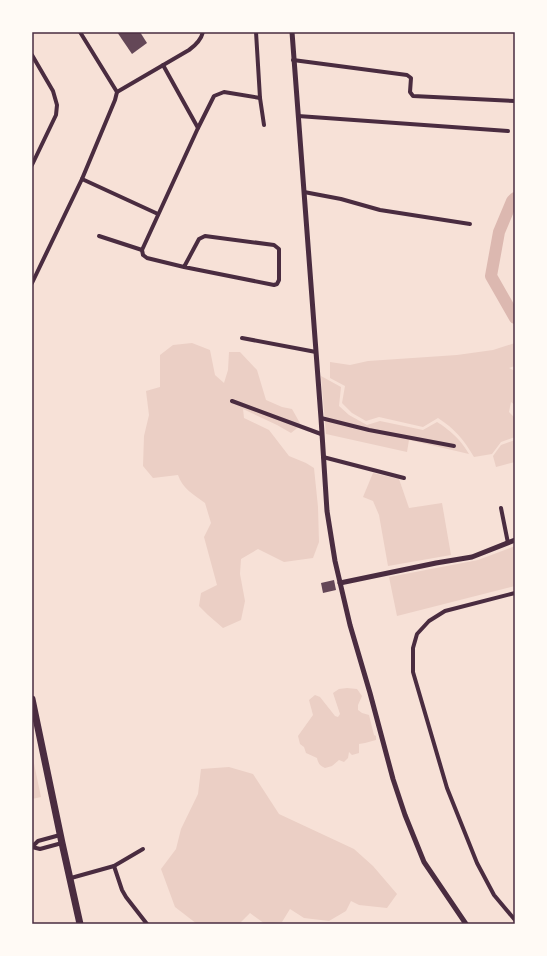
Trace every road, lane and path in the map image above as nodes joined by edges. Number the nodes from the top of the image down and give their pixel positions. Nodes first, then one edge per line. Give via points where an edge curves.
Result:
1 (80, 32) edge
2 (203, 32) edge
3 (256, 32) edge
4 (292, 32) edge
5 (32, 55) edge
6 (294, 60) junction
7 (163, 65) junction
8 (117, 92) junction
9 (260, 98) junction
10 (515, 101) edge
11 (298, 116) junction
12 (264, 125) dead end
13 (198, 128) junction
14 (508, 131) dead end
15 (32, 164) edge
16 (82, 179) junction
17 (304, 192) junction
18 (158, 214) junction
19 (470, 224) dead end
20 (99, 236) dead end
21 (142, 250) junction
22 (184, 267) junction
23 (32, 283) edge
24 (242, 338) dead end
25 (316, 352) junction
26 (232, 401) dead end
27 (321, 418) junction
28 (321, 434) junction
29 (454, 446) dead end
30 (322, 457) junction
31 (404, 478) dead end
32 (501, 508) dead end
33 (515, 540) edge
34 (508, 543) junction
35 (340, 583) junction
36 (515, 594) edge
37 (32, 699) edge
38 (60, 835) junction
39 (62, 843) junction
40 (33, 846) edge
41 (143, 849) dead end
42 (114, 866) junction
43 (71, 878) junction
44 (515, 920) edge
45 (80, 924) edge
46 (147, 924) edge
47 (466, 924) edge

1 - 8 street
2 - 7 street via 197,44
3 - 9 street
4 - 6 street
5 - 15 street via 54,91 57,105 56,115
6 - 10 street via 407,75 411,78 412,96
6 - 11 street
7 - 8 street
7 - 13 street
8 - 16 street
9 - 12 street
9 - 13 street via 218,93
11 - 14 street
11 - 17 street
13 - 18 street
16 - 18 street
16 - 23 street
17 - 19 street via 380,210
17 - 25 street
18 - 21 street
20 - 21 street
21 - 22 street via 147,258
22 - 22 street via 199,239 205,236 274,245 279,249 279,280 274,285
24 - 25 street
25 - 27 street
26 - 28 street
27 - 28 street
27 - 29 street
28 - 30 street
30 - 31 street
30 - 35 street via 326,510
32 - 34 street
33 - 34 street
34 - 35 street via 472,557
35 - 47 street via 405,815 424,862
36 - 44 street via 445,611 429,621 418,634 413,648 413,672 447,788 477,863 494,895
37 - 38 highway
38 - 39 highway
38 - 40 street via 38,841
39 - 40 street via 40,849
39 - 43 highway
41 - 42 street
42 - 43 street
42 - 46 street via 122,890
43 - 45 highway

